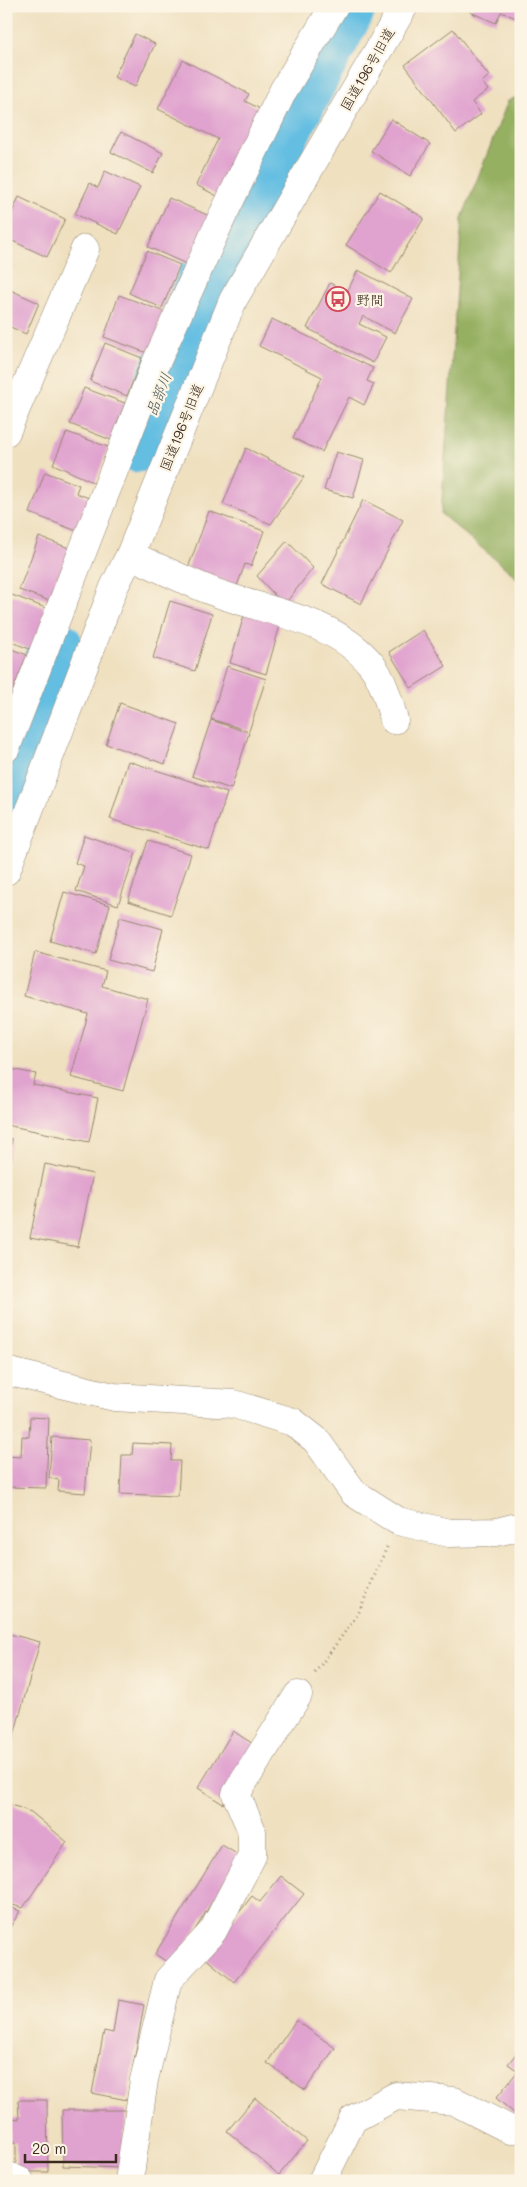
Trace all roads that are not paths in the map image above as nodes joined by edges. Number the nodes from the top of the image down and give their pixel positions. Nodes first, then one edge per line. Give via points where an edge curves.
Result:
1 (334, 6) edge
2 (404, 6) edge
3 (85, 249) dead end
4 (6, 432) edge
5 (130, 555) junction
6 (14, 701) edge
7 (63, 718) junction
8 (394, 720) dead end
9 (6, 748) edge
10 (6, 871) edge
11 (6, 1371) edge
12 (521, 1526) edge
13 (298, 1695) road end
14 (511, 2130) dead end
15 (6, 2175) edge
16 (20, 2181) edge
17 (128, 2181) edge
18 (322, 2181) edge

1 - 6 street via 294,74 222,217 155,366
2 - 5 street, 国道196号旧道 via 233,300
3 - 4 street
5 - 7 street, 国道196号旧道 via 114,587
5 - 8 street via 214,592 319,626 342,637 372,664
6 - 7 street
6 - 9 street
7 - 10 street, 国道196号旧道
11 - 12 street via 114,1397 234,1404 293,1422 316,1440 354,1493 398,1521 449,1533 497,1532
13 - 17 street via 236,1794 252,1831 252,1856 213,1931 168,1980 144,2080
14 - 18 street via 454,2101 396,2096 353,2119
15 - 16 street

